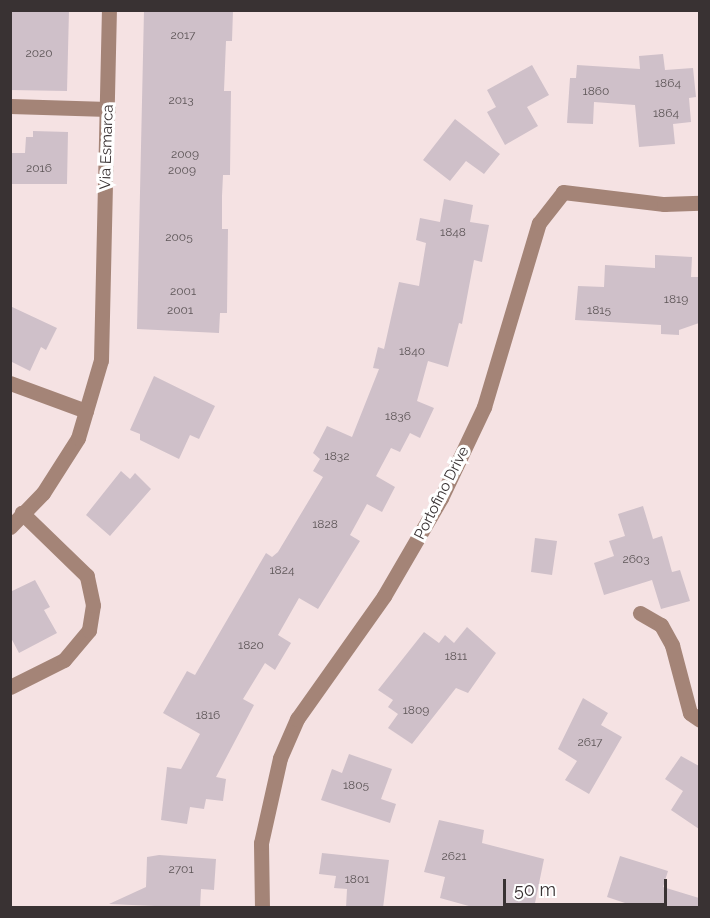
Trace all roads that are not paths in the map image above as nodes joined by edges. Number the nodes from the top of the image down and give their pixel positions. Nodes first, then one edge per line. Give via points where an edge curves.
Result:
1 (109, 10) edge
2 (10, 106) edge
3 (108, 109) junction
4 (699, 203) edge
5 (10, 383) edge
6 (86, 411) junction
7 (22, 513) junction
8 (10, 527) edge
9 (640, 613) dead end
10 (10, 687) edge
11 (699, 720) edge
12 (262, 908) edge

1 - 3 street, Via Esmarca
2 - 3 street
3 - 6 street, Via Esmarca via 101,360
4 - 12 street, Portofino Drive via 664,204 563,192 544,215 484,407 441,498 384,596 297,719 280,758 261,843
5 - 6 street
6 - 7 street via 78,438 43,493
7 - 8 street
7 - 10 street via 87,576 93,605 89,630 64,660
9 - 11 street via 661,625 690,713

